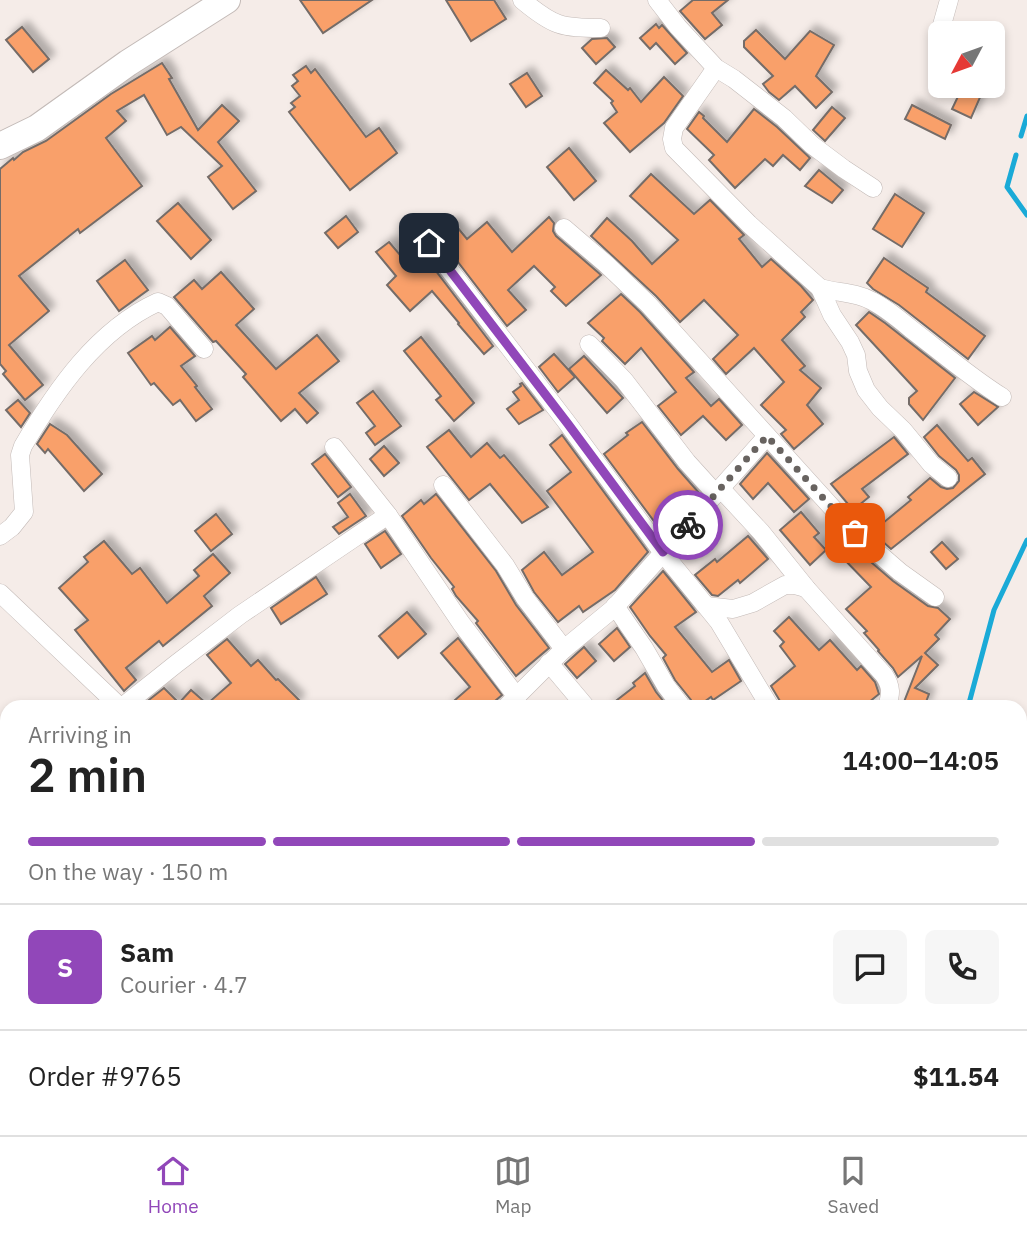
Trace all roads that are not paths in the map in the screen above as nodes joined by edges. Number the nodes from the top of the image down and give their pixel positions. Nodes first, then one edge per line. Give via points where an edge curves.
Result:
1 (227, 0) edge
2 (522, 0) edge
3 (657, 0) edge
4 (949, 0) edge
5 (943, 21) edge
6 (601, 28) dead end
7 (716, 68) junction
8 (0, 146) edge
9 (873, 188) dead end
10 (564, 228) dead end
11 (429, 243) dead end
12 (820, 288) junction
13 (589, 344) dead end
14 (204, 349) dead end
15 (1002, 397) dead end
16 (767, 436) junction
17 (334, 447) dead end
18 (948, 478) dead end
19 (443, 485) dead end
20 (718, 492) junction
21 (387, 515) junction
22 (0, 536) edge
23 (663, 552) junction
24 (806, 588) junction
25 (0, 593) edge
26 (935, 597) dead end
27 (615, 606) junction
28 (706, 606) junction
29 (564, 649) junction
30 (549, 663) junction
31 (114, 700) edge
32 (130, 700) edge
33 (511, 700) edge
34 (514, 700) edge
35 (580, 700) edge
36 (677, 700) edge
37 (766, 700) edge
38 (889, 700) edge

1 - 8 street via 37,128
2 - 6 street via 551,22
3 - 7 street
4 - 5 street
7 - 9 street
7 - 12 street via 674,128 674,148
10 - 16 street via 648,304
11 - 23 street
12 - 15 street via 872,300
12 - 18 street via 856,355 866,390
13 - 20 street via 624,380 687,462
14 - 22 street via 167,306 158,302 124,322 88,354 23,446 24,512
16 - 20 street
16 - 26 street via 855,533
17 - 21 street
19 - 29 street
20 - 23 street
20 - 24 street via 761,532
21 - 32 street via 240,615
21 - 33 street
23 - 27 street
23 - 28 street
24 - 28 street via 785,585 733,609
24 - 38 street via 884,675 890,684
25 - 31 street
27 - 29 street
27 - 36 street
28 - 37 street
29 - 30 street
30 - 34 street
30 - 35 street

